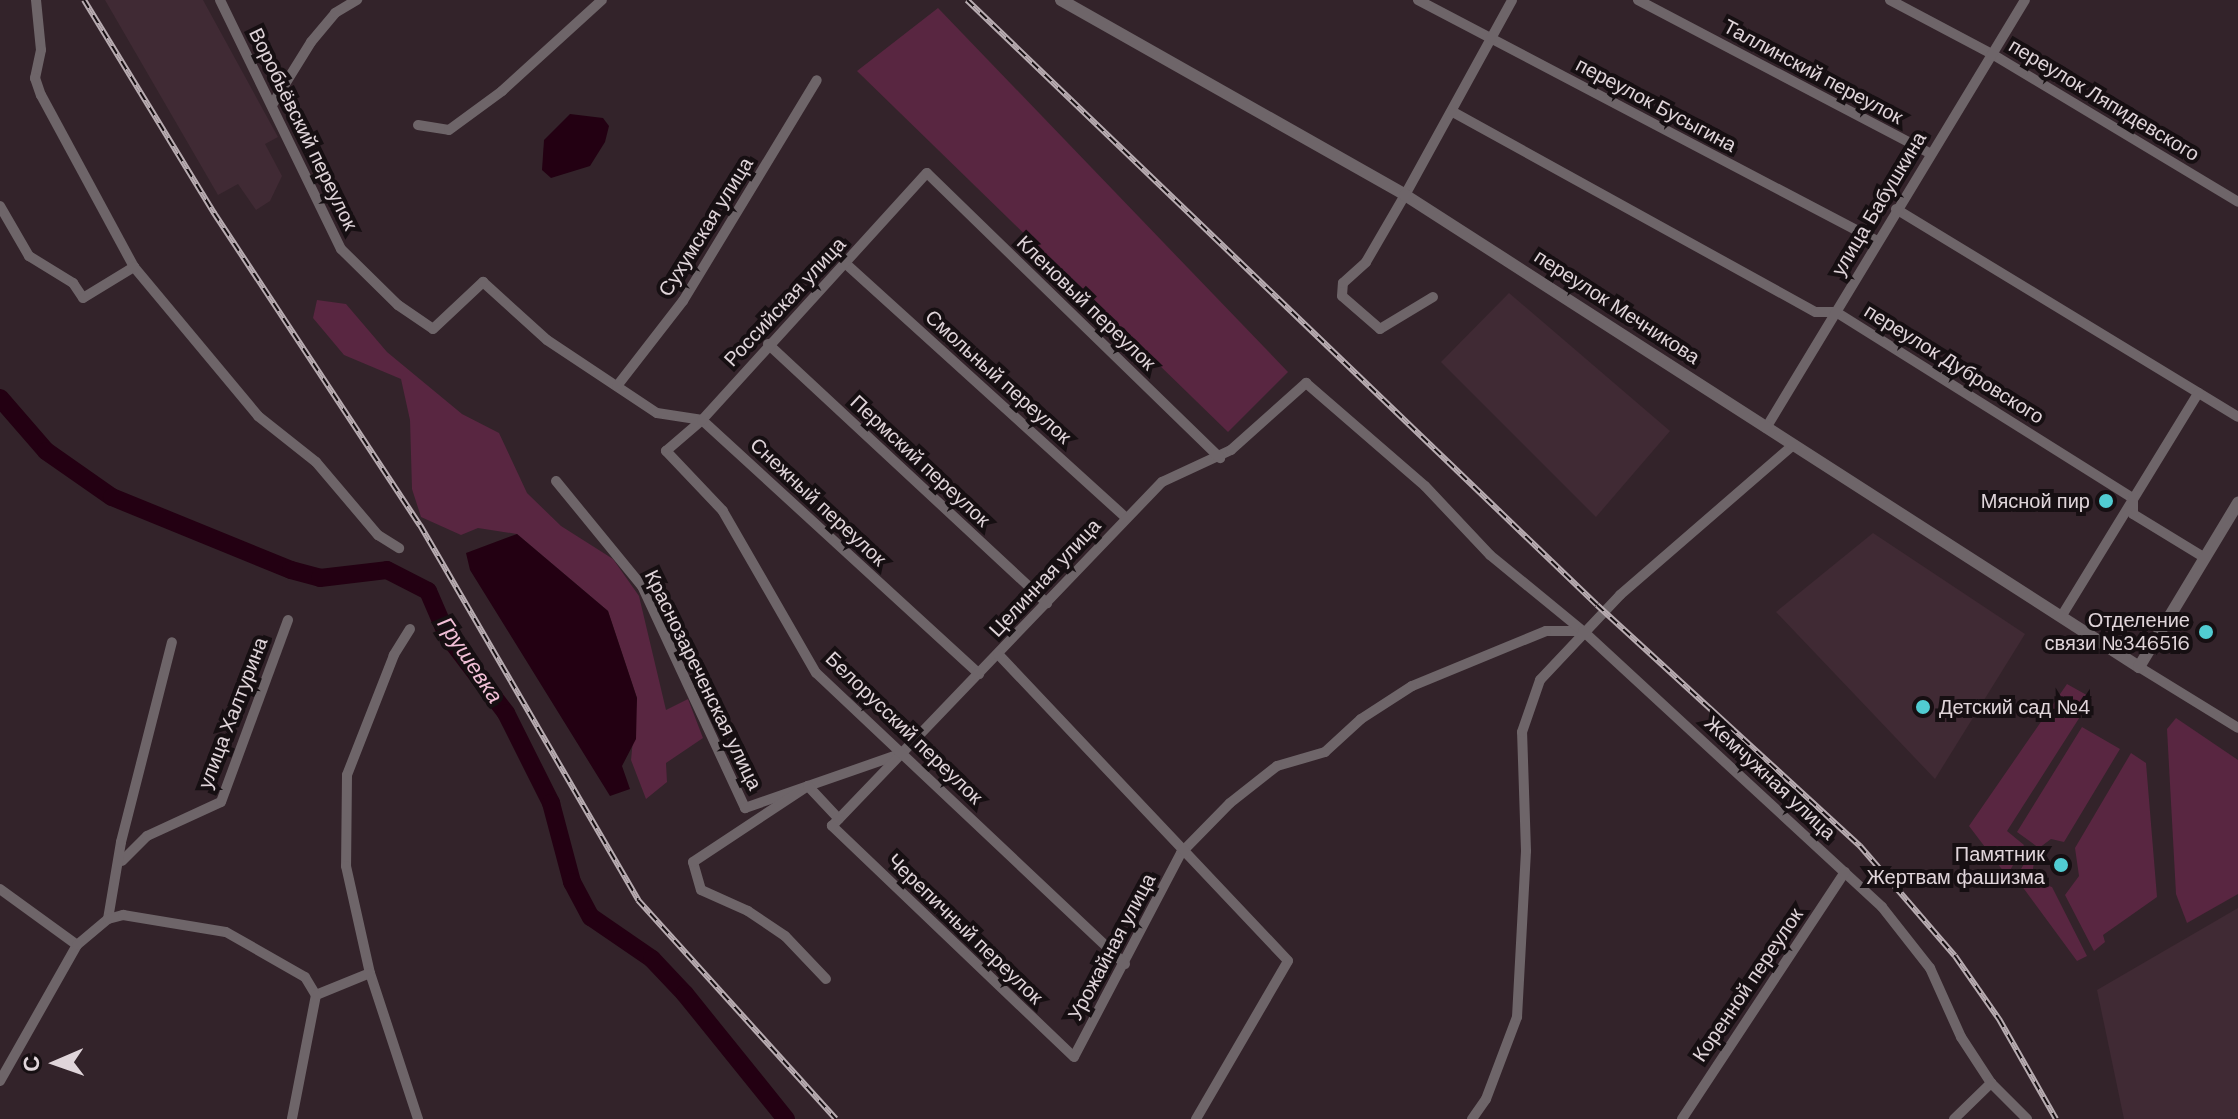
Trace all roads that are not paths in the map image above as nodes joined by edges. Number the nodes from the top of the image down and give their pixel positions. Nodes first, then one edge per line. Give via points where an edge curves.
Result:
1 (36, 0) edge
2 (220, 0) edge
3 (357, 0) edge
4 (602, 0) edge
5 (1061, 0) edge
6 (1418, 0) edge
7 (1512, 0) edge
8 (1638, 0) edge
9 (1890, 0) edge
10 (2025, 0) edge
11 (1492, 39) junction
12 (1992, 54) junction
13 (817, 80) dead end
14 (272, 105) junction
15 (1453, 112) junction
16 (418, 125) dead end
17 (1930, 153) junction
18 (927, 173) joint
19 (1405, 195) junction
20 (2238, 202) edge
21 (0, 206) edge
22 (1896, 209) junction
23 (1877, 241) junction
24 (845, 263) junction
25 (134, 267) junction
26 (1433, 297) dead end
27 (1836, 312) junction
28 (768, 344) junction
29 (617, 386) junction
30 (2198, 393) junction
31 (2238, 417) edge
32 (702, 420) junction
33 (1766, 428) junction
34 (1792, 446) junction
35 (666, 451) joint
36 (1220, 458) junction
37 (556, 481) dead end
38 (2133, 498) junction
39 (2238, 503) edge
40 (1126, 518) junction
41 (399, 548) dead end
42 (2205, 558) junction
43 (1047, 603) junction
44 (2061, 617) junction
45 (288, 620) dead end
46 (410, 629) dead end
47 (1583, 631) junction
48 (172, 642) dead end
49 (998, 654) junction
50 (2139, 667) junction
51 (979, 674) junction
52 (2238, 728) edge
53 (902, 754) junction
54 (808, 786) junction
55 (835, 822) junction
56 (1181, 853) junction
57 (122, 861) junction
58 (1845, 872) junction
59 (0, 889) edge
60 (108, 919) junction
61 (77, 945) junction
62 (1125, 964) junction
63 (370, 973) junction
64 (826, 979) dead end
65 (316, 995) junction
66 (1074, 1057) joint
67 (0, 1081) edge
68 (1991, 1083) junction
69 (292, 1119) edge
70 (418, 1119) edge
71 (1196, 1119) edge
72 (1472, 1119) edge
73 (1682, 1119) edge
74 (1954, 1119) edge
75 (2027, 1119) edge

1 - 25 street via 41,50 35,78 41,95
2 - 14 street, Воробьёвский переулок
3 - 14 street via 335,13 311,42
4 - 16 street via 502,91 449,130
5 - 19 street, переулок Мечникова
6 - 11 street, переулок Бусыгина
7 - 11 street
8 - 17 street, Таллинский переулок
9 - 12 street, переулок Ляпидевского
10 - 12 street, улица Бабушкина
11 - 15 street
11 - 23 street, переулок Бусыгина
12 - 17 street, улица Бабушкина
12 - 20 street, переулок Ляпидевского
13 - 29 street, Сухумская улица via 683,301
14 - 29 street, Воробьёвский переулок via 341,249 398,305 433,329 483,282 547,340
15 - 19 street
15 - 27 street, переулок Дубровского via 1816,312
17 - 22 street, улица Бабушкина
18 - 24 street, Российская улица
18 - 36 street, Кленовый переулок
19 - 26 street via 1366,262 1343,283 1342,296 1380,329
19 - 33 street, переулок Мечникова
21 - 25 street via 29,256 73,283 83,298
22 - 23 street, улица Бабушкина
22 - 30 street
23 - 27 street, улица Бабушкина
24 - 28 street, Российская улица
24 - 40 street, Смольный переулок
25 - 41 street via 258,416 316,462 378,535
27 - 33 street, улица Бабушкина
27 - 38 street, переулок Дубровского
28 - 32 street, Российская улица
28 - 43 street, Пермский переулок
29 - 32 street via 657,413
30 - 31 street
30 - 38 street
32 - 35 street, Российская улица
32 - 51 street, Снежный переулок
33 - 34 street, переулок Мечникова
34 - 44 street, переулок Мечникова
34 - 47 street
35 - 53 street, Белорусский переулок via 723,511 816,673
36 - 40 street, Целинная улица via 1162,482
36 - 47 street, Целинная улица via 1306,383 1425,486 1490,555
37 - 54 street, Краснозареченская улица via 642,586 745,808
38 - 42 street, переулок Дубровского via 2133,514
38 - 44 street
39 - 42 street
40 - 43 street, Целинная улица
42 - 50 street
43 - 49 street, Целинная улица
44 - 50 street, переулок Мечникова
45 - 57 street, улица Халтурина via 221,802 147,836
46 - 63 street via 394,655 347,775 346,866
47 - 56 street, Урожайная улица via 1546,631 1412,686 1361,719 1325,752 1277,766 1230,803
47 - 58 street, Жемчужная улица
47 - 72 street via 1540,680 1522,732 1526,851 1517,1017 1486,1099
48 - 57 street via 121,842
49 - 51 street, Целинная улица
49 - 56 street
50 - 52 street
51 - 53 street, Целинная улица
53 - 54 street, Краснозареченская улица
53 - 55 street, Целинная улица
53 - 62 street, Белорусский переулок
54 - 55 street
54 - 64 street, Краснозареченская улица via 693,862 701,890 748,911 785,936
55 - 66 street, Черепичный переулок
56 - 62 street, Урожайная улица
56 - 71 street via 1288,961
57 - 60 street
58 - 68 street, Жемчужная улица via 1882,907 1930,968 1961,1037
58 - 73 street, Коренной переулок
59 - 61 street
60 - 61 street
60 - 65 street via 123,915 226,932 305,977
61 - 67 street
62 - 66 street, Урожайная улица
63 - 65 street
63 - 70 street
65 - 69 street
68 - 74 street
68 - 75 street, Жемчужная улица

